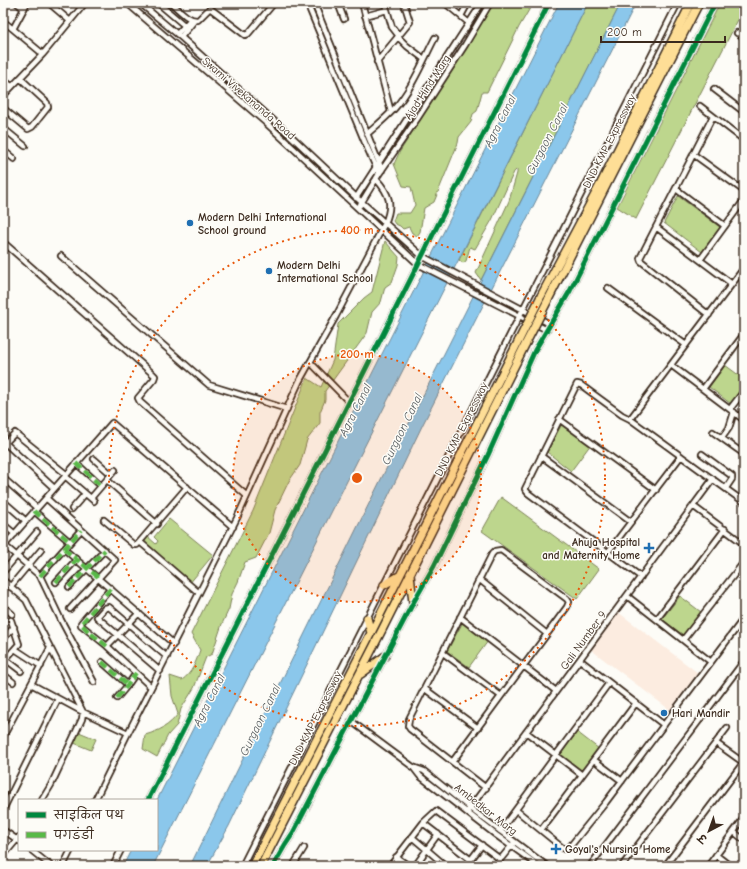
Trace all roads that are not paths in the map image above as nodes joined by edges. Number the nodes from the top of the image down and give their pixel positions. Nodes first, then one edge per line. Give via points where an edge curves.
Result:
1 (17, 3) edge
2 (27, 3) edge
3 (49, 3) edge
4 (127, 3) edge
5 (140, 3) edge
6 (158, 3) edge
7 (274, 3) edge
8 (307, 3) edge
9 (314, 3) edge
10 (338, 3) edge
11 (362, 3) edge
12 (385, 3) edge
13 (404, 3) edge
14 (446, 3) edge
15 (468, 3) edge
16 (482, 3) edge
17 (490, 3) edge
18 (549, 3) edge
19 (678, 3) edge
20 (691, 3) edge
21 (699, 3) edge
22 (715, 3) edge
23 (82, 4) edge
24 (173, 4) edge
25 (24, 9) junction
26 (387, 10) junction
27 (365, 16) junction
28 (461, 16) junction
29 (344, 19) dead end
30 (192, 20) junction
31 (3, 21) edge
32 (70, 21) junction
33 (469, 23) junction
34 (184, 25) junction
35 (13, 29) junction
36 (737, 33) dead end
37 (179, 35) junction
38 (399, 36) junction
39 (744, 37) edge
40 (435, 38) dead end
41 (43, 54) junction
42 (424, 59) junction
43 (377, 62) junction
44 (20, 78) junction
45 (3, 79) edge
46 (11, 86) junction
47 (714, 89) dead end
48 (3, 96) edge
49 (700, 106) dead end
50 (3, 108) edge
51 (391, 112) junction
52 (744, 112) edge
53 (713, 116) junction
54 (3, 128) edge
55 (367, 134) junction
56 (744, 140) edge
57 (25, 146) dead end
58 (3, 150) edge
59 (693, 154) junction
60 (14, 159) dead end
61 (377, 165) junction
62 (379, 174) junction
63 (676, 189) junction
64 (744, 191) edge
65 (357, 198) junction
66 (744, 200) edge
67 (362, 202) junction
68 (353, 203) junction
69 (358, 208) junction
70 (385, 223) junction
71 (725, 226) junction
72 (656, 227) junction
73 (382, 230) junction
74 (3, 242) edge
75 (61, 256) dead end
76 (422, 256) junction
77 (700, 260) junction
78 (421, 265) junction
79 (744, 268) edge
80 (732, 284) junction
81 (608, 288) dead end
82 (545, 298) junction
83 (523, 309) junction
84 (709, 315) junction
85 (519, 317) junction
86 (550, 324) junction
87 (547, 330) junction
88 (744, 334) edge
89 (686, 345) junction
90 (310, 362) junction
91 (671, 365) junction
92 (702, 389) junction
93 (744, 391) edge
94 (348, 402) junction
95 (287, 409) junction
96 (732, 411) junction
97 (559, 419) junction
98 (630, 419) junction
99 (744, 420) edge
100 (713, 432) dead end
101 (722, 438) junction
102 (4, 442) edge
103 (702, 454) dead end
104 (744, 454) edge
105 (541, 456) junction
106 (681, 456) junction
107 (94, 459) dead end
108 (76, 463) junction
109 (65, 475) junction
110 (3, 478) edge
111 (713, 479) junction
112 (106, 480) junction
113 (101, 486) junction
114 (187, 487) junction
115 (54, 488) junction
116 (726, 488) junction
117 (656, 490) junction
118 (85, 494) junction
119 (247, 496) junction
120 (46, 498) junction
121 (743, 500) edge
122 (3, 501) edge
123 (693, 506) junction
124 (72, 509) dead end
125 (36, 510) junction
126 (104, 520) dead end
127 (26, 521) junction
128 (631, 522) junction
129 (3, 524) edge
130 (157, 524) junction
131 (233, 527) junction
132 (725, 529) junction
133 (81, 530) junction
134 (37, 532) dead end
135 (14, 534) junction
136 (70, 542) junction
137 (140, 542) junction
138 (744, 544) edge
139 (4, 546) edge
140 (64, 549) junction
141 (41, 550) dead end
142 (105, 550) junction
143 (608, 552) junction
144 (17, 556) junction
145 (77, 559) junction
146 (744, 562) edge
147 (29, 566) junction
148 (87, 568) junction
149 (411, 571) junction
150 (3, 572) edge
151 (40, 576) junction
152 (400, 576) junction
153 (641, 577) junction
154 (98, 578) junction
155 (3, 580) edge
156 (480, 580) junction
157 (56, 582) dead end
158 (384, 585) junction
159 (10, 587) junction
160 (69, 588) dead end
161 (111, 588) junction
162 (199, 594) junction
163 (627, 596) junction
164 (413, 603) junction
165 (3, 606) edge
166 (70, 609) dead end
167 (139, 612) junction
168 (12, 614) dead end
169 (460, 617) junction
170 (367, 618) junction
171 (744, 618) edge
172 (657, 619) junction
173 (11, 620) dead end
174 (128, 624) junction
175 (14, 627) junction
176 (371, 633) junction
177 (547, 634) junction
178 (118, 635) junction
179 (3, 638) edge
180 (684, 640) junction
181 (174, 644) junction
182 (107, 646) junction
183 (50, 648) junction
184 (15, 649) junction
185 (443, 653) junction
186 (385, 656) junction
187 (167, 657) junction
188 (4, 659) edge
189 (580, 660) junction
190 (744, 661) edge
191 (102, 662) dead end
192 (711, 662) junction
193 (41, 666) junction
194 (523, 666) junction
195 (21, 671) dead end
196 (160, 671) junction
197 (136, 673) junction
198 (3, 674) edge
199 (358, 676) junction
200 (13, 682) dead end
201 (94, 682) dead end
202 (609, 683) junction
203 (31, 684) junction
204 (128, 685) junction
205 (151, 687) junction
206 (425, 689) junction
207 (556, 691) junction
208 (501, 696) junction
209 (117, 698) dead end
210 (58, 699) junction
211 (636, 703) junction
212 (83, 712) junction
213 (351, 721) junction
214 (664, 725) junction
215 (478, 728) junction
216 (726, 728) dead end
217 (526, 732) junction
218 (128, 733) junction
219 (3, 737) edge
220 (716, 743) junction
221 (556, 755) junction
222 (594, 760) junction
223 (453, 761) junction
224 (744, 763) edge
225 (582, 776) junction
226 (622, 781) junction
227 (486, 788) junction
228 (42, 799) edge
229 (96, 799) edge
230 (149, 799) edge
231 (3, 810) edge
232 (469, 810) junction
233 (516, 810) junction
234 (744, 818) edge
235 (423, 823) junction
236 (3, 830) edge
237 (541, 830) junction
238 (500, 831) junction
239 (734, 832) junction
240 (438, 834) junction
241 (412, 838) junction
242 (18, 839) edge
243 (744, 840) edge
244 (512, 844) junction
245 (482, 846) junction
246 (304, 848) dead end
247 (427, 850) junction
248 (32, 851) edge
249 (70, 851) edge
250 (120, 851) edge
251 (716, 855) junction
252 (3, 856) edge
253 (396, 857) junction
254 (471, 860) junction
255 (500, 860) junction
256 (3, 862) edge
257 (7, 866) edge
258 (51, 866) edge
259 (63, 866) edge
260 (113, 866) edge
261 (242, 866) edge
262 (252, 866) edge
263 (260, 866) edge
264 (273, 866) edge
265 (293, 866) edge
266 (390, 866) edge
267 (409, 866) edge
268 (415, 866) edge
269 (445, 866) edge
270 (466, 866) edge
271 (495, 866) edge
272 (539, 866) edge
273 (547, 866) edge
274 (590, 866) edge
275 (622, 866) edge
276 (665, 866) edge
277 (708, 866) edge
278 (730, 866) edge

1 - 25 street
2 - 25 street
3 - 32 street
4 - 68 street, Swami Vivekananda Road via 265,122
5 - 37 street
6 - 34 street
7 - 30 street via 247,35 209,8 198,20
8 - 61 street
9 - 55 street
10 - 29 street
11 - 27 street
12 - 26 street
13 - 38 street via 410,22
14 - 28 street
15 - 28 street
16 - 33 street
17 - 62 street, Ajad Hind Marg via 422,112
18 - 76 street
19 - 83 street
20 - 82 highway, DND KMP Expressway
21 - 82 highway, DND KMP Expressway
22 - 86 street via 570,291
23 - 32 street
24 - 30 street
25 - 35 street
26 - 27 street
26 - 38 street via 392,27
27 - 43 street
28 - 33 street
30 - 34 street
30 - 37 street
31 - 35 street
32 - 41 street
33 - 61 street
34 - 37 street
35 - 41 street
36 - 39 street
37 - 65 street
38 - 42 street
38 - 43 street
40 - 42 street
41 - 44 street
42 - 51 street
43 - 51 street
44 - 46 street
44 - 50 street via 47,103 48,107 28,129
45 - 46 street
46 - 48 street
47 - 52 street
49 - 53 street
51 - 55 street
53 - 56 street
53 - 59 street
54 - 57 street
55 - 61 street
58 - 60 street
59 - 63 street
59 - 64 street
61 - 62 street
61 - 65 street
62 - 67 street, Ajad Hind Marg
62 - 70 street via 390,204
63 - 71 street
63 - 72 street
65 - 67 street
65 - 68 street
66 - 71 street
67 - 69 street, Ajad Hind Marg
67 - 70 street
68 - 69 street, Swami Vivekananda Road
69 - 73 street, Swami Vivekananda Road
70 - 73 street
70 - 76 street
71 - 77 street
72 - 77 street
72 - 84 street via 640,259
73 - 78 street, Swami Vivekananda Road
73 - 90 street
74 - 119 street via 153,374 154,380 138,398 140,402
75 - 95 street via 209,385
76 - 78 street
76 - 83 street
77 - 80 street
78 - 85 street, Swami Vivekananda Road
78 - 94 street
79 - 80 street
80 - 84 street
81 - 89 street
82 - 149 highway, DND KMP Expressway, bridge
82 - 152 highway, DND KMP Expressway, bridge
83 - 85 street
83 - 86 street
84 - 89 street
85 - 87 street, Swami Vivekananda Road
85 - 158 street
86 - 87 street
87 - 164 street via 535,350 434,566
88 - 92 street
89 - 91 street
90 - 94 street
90 - 95 street
91 - 92 street
91 - 98 street
92 - 96 street
93 - 96 street
94 - 230 street
95 - 119 street
96 - 99 street
96 - 101 street via 729,428
97 - 98 street via 578,384
97 - 105 street
97 - 117 street
98 - 106 street
100 - 101 street
101 - 104 street
102 - 109 street via 15,433
102 - 115 street
103 - 116 street via 732,476
105 - 128 street
105 - 143 street via 526,491
106 - 111 street
106 - 117 street
107 - 112 street via 113,472
108 - 109 street
108 - 113 street
108 - 114 street via 112,423
109 - 115 street
109 - 118 street
110 - 125 street
111 - 116 street
111 - 123 street, Gali Number 9
112 - 113 street
112 - 130 street
113 - 118 street via 92,500
114 - 130 street
114 - 131 street
115 - 120 street
116 - 121 street
117 - 128 street
118 - 124 street
119 - 131 street
120 - 125 street
120 - 133 street
122 - 127 street
123 - 132 street
123 - 153 street, Gali Number 9
125 - 127 street
125 - 136 street
126 - 137 street via 134,545
127 - 135 street
128 - 143 street
129 - 135 street
130 - 137 street
131 - 162 street
132 - 138 street
132 - 172 street
133 - 136 street
133 - 142 street
134 - 144 street
135 - 139 street
136 - 140 street
137 - 162 street
139 - 144 street
140 - 145 street
140 - 151 street
141 - 147 street
142 - 148 street
142 - 154 street via 115,560
143 - 153 street
144 - 147 street
144 - 150 street
145 - 148 street
145 - 157 street
146 - 180 street
147 - 151 street
147 - 159 street
148 - 154 street
148 - 160 street
149 - 164 highway
149 - 199 highway, DND KMP Expressway
151 - 201 street
152 - 158 highway
152 - 176 highway, DND KMP Expressway
153 - 163 street, Gali Number 9
154 - 161 street
154 - 166 street
155 - 159 street
156 - 169 street
156 - 177 street
156 - 177 street via 492,554 495,550 501,550 567,599 568,605
158 - 170 street
159 - 183 street via 26,600
161 - 167 street
161 - 182 street via 81,624
162 - 181 street
163 - 172 street
163 - 189 street, Gali Number 9
164 - 186 street
165 - 168 street
167 - 174 street
167 - 181 street
169 - 185 street
169 - 194 street
170 - 176 highway
170 - 261 street
171 - 192 street
172 - 180 street
173 - 175 street
174 - 178 street
174 - 178 street via 108,606 97,617
174 - 187 street
175 - 179 street
175 - 184 street via 20,642
176 - 262 highway, DND KMP Expressway
177 - 194 street
178 - 182 street
178 - 196 street
180 - 192 street
181 - 187 street
182 - 197 street
183 - 193 street
183 - 212 street
184 - 188 street
184 - 193 street
185 - 206 street
185 - 208 street
186 - 199 highway
186 - 213 street
187 - 196 street
188 - 195 street
189 - 202 street
189 - 207 street, Gali Number 9
190 - 274 street
191 - 204 street
192 - 214 street
193 - 203 street
194 - 207 street
194 - 208 street
196 - 205 street
197 - 204 street
197 - 205 street
198 - 200 street
199 - 263 highway, DND KMP Expressway
202 - 211 street
202 - 221 street
203 - 210 street
203 - 219 street
204 - 209 street
205 - 218 street
206 - 215 street
206 - 223 street via 408,719 408,726
207 - 217 street, Gali Number 9
208 - 215 street
210 - 212 street
210 - 231 street
211 - 214 street
211 - 222 street
212 - 218 street
212 - 228 street via 82,719
213 - 232 street, Ambedkar Marg via 413,767 420,776
213 - 264 street
214 - 226 street
215 - 223 street
216 - 220 street
217 - 221 street
217 - 227 street, Gali Number 9
218 - 229 street
220 - 224 street
220 - 275 street
221 - 225 street
221 - 233 street
222 - 225 street
222 - 226 street
223 - 227 street
224 - 276 street
225 - 237 street
226 - 237 street via 568,849 564,849
227 - 232 street, Gali Number 9
232 - 238 street, Ambedkar Marg
232 - 244 street, Ambedkar Marg
233 - 237 street
233 - 238 street
234 - 239 street
235 - 240 street
235 - 241 street
235 - 245 street via 437,811
236 - 242 street
238 - 244 street, Ambedkar Marg
239 - 243 street
239 - 251 street
240 - 247 street
240 - 254 street
241 - 247 street
241 - 253 street
242 - 252 street
244 - 255 street
244 - 272 street, Ambedkar Marg
244 - 273 street, Ambedkar Marg
245 - 254 street
245 - 255 street
246 - 265 street
247 - 268 street
247 - 269 street
248 - 258 street
249 - 259 street
250 - 260 street
251 - 277 street
251 - 278 street
253 - 266 street
253 - 267 street
254 - 270 street
255 - 271 street
256 - 257 street

